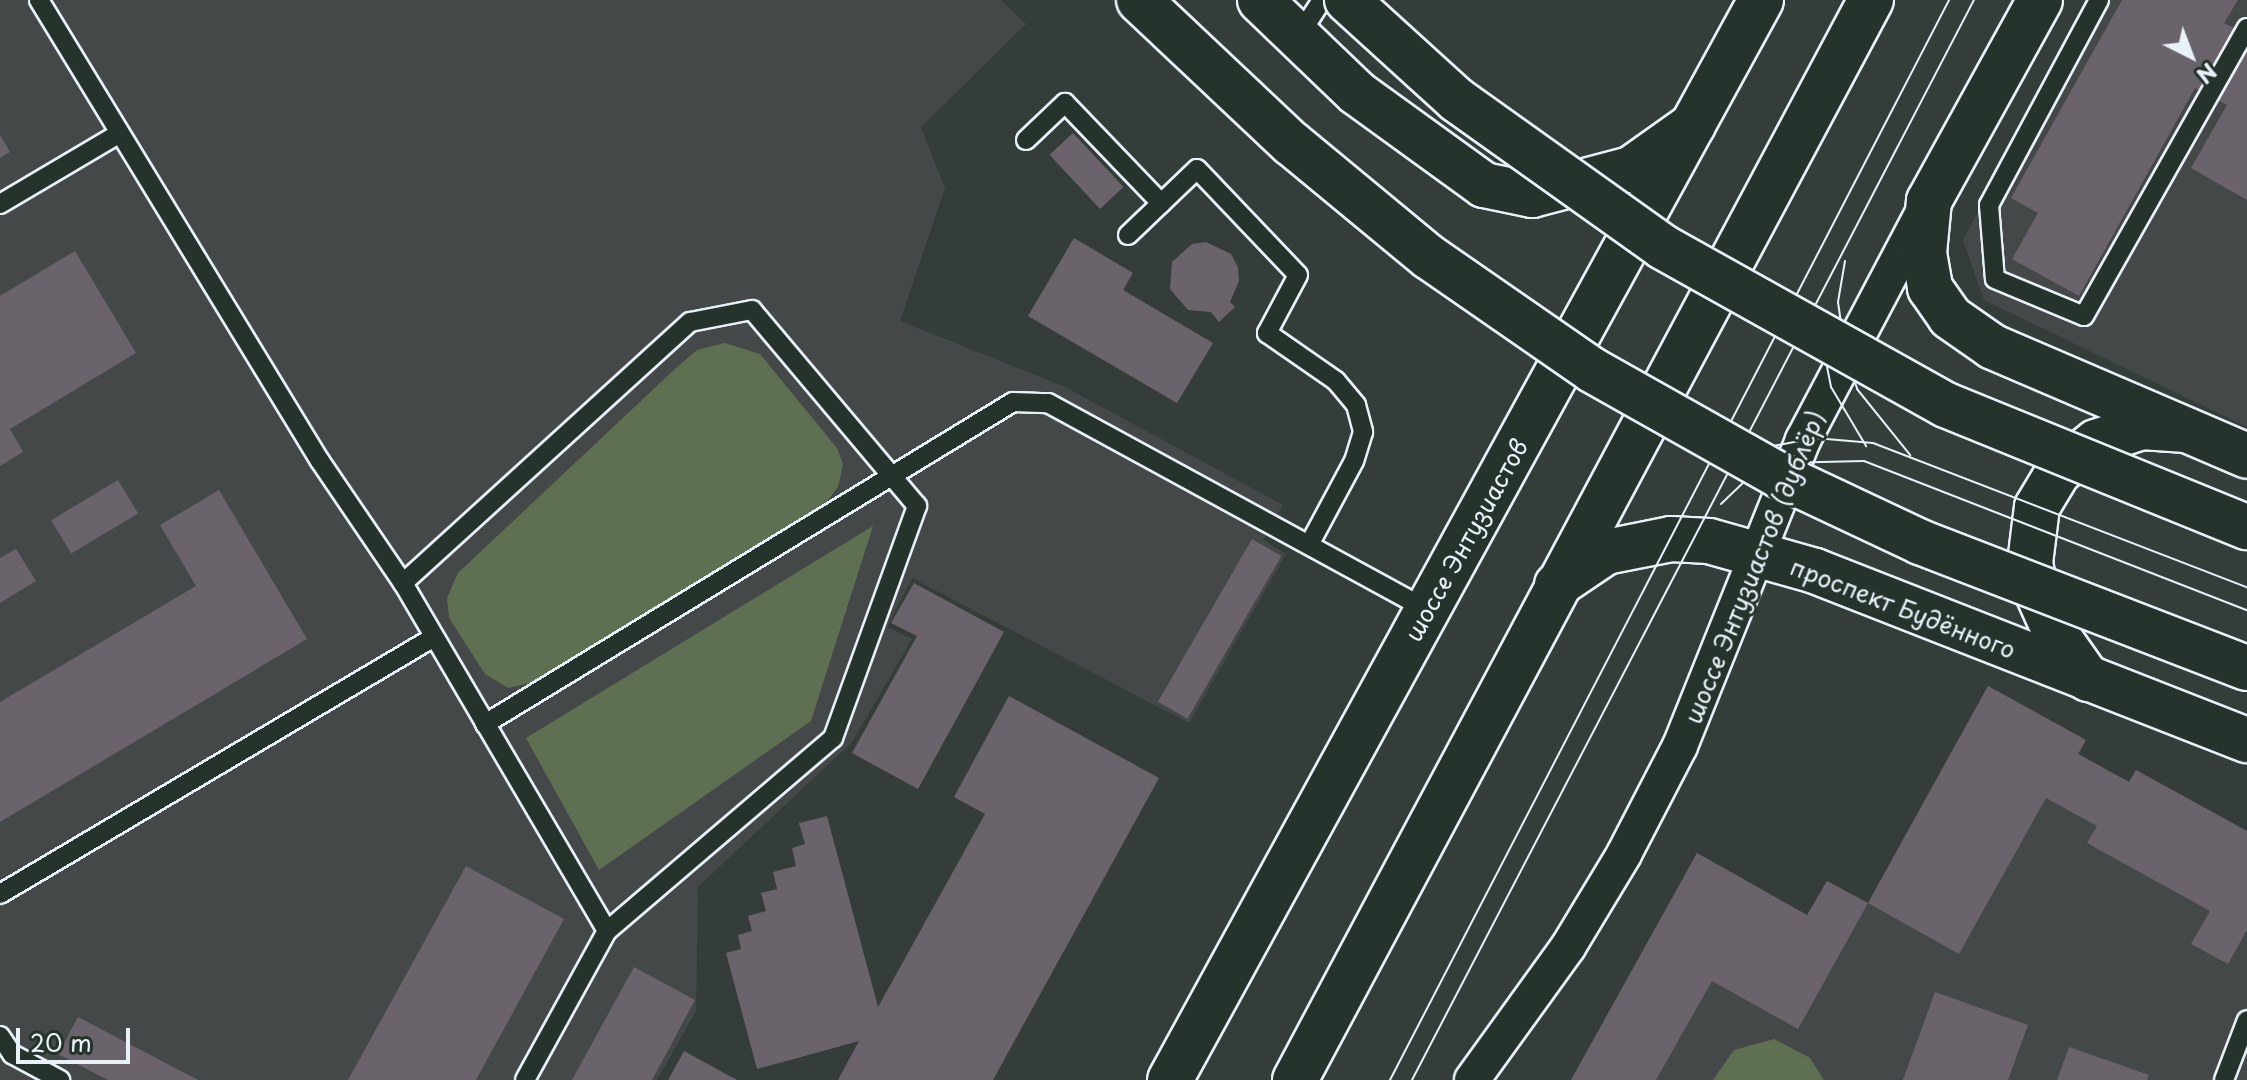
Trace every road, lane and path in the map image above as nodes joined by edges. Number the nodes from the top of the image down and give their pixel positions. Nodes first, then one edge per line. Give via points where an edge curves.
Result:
1 (39, 0) edge
2 (1139, 0) edge
3 (1260, 0) edge
4 (1322, 0) edge
5 (1347, 0) edge
6 (1761, 0) edge
7 (1871, 0) edge
8 (2040, 0) edge
9 (2099, 0) edge
10 (2247, 28) edge
11 (1298, 37) junction
12 (1693, 125) junction
13 (120, 133) junction
14 (1026, 140) dead end
15 (1929, 201) junction
16 (1161, 203) junction
17 (0, 204) edge
18 (1128, 235) dead end
19 (2186, 430) junction
20 (2243, 446) edge
21 (891, 475) junction
22 (2247, 527) edge
23 (1309, 545) junction
24 (1755, 554) junction
25 (403, 583) junction
26 (1557, 585) junction
27 (1428, 610) junction
28 (434, 637) junction
29 (2247, 668) edge
30 (2088, 679) junction
31 (485, 724) junction
32 (2247, 740) edge
33 (0, 894) edge
34 (607, 931) junction
35 (2247, 1020) edge
36 (0, 1036) edge
37 (60, 1080) edge
38 (525, 1080) edge
39 (1170, 1080) edge
40 (1295, 1080) edge
41 (1472, 1080) edge
42 (2224, 1080) edge

1 - 13 lane
2 - 29 main road, bridge via 1291,143 1418,247 1592,370 1780,476 1920,542
3 - 11 main road
4 - 11 lane
5 - 22 main road, bridge via 1457,100 1663,247 1946,405
6 - 12 main road, шоссе Энтузиастов
7 - 26 main road
8 - 15 main road, шоссе Энтузиастов (дублёр)
9 - 10 lane via 1989,205 1995,279 2084,316
11 - 12 main road via 1357,93 1484,185 1532,195 1631,169
12 - 27 main road, шоссе Энтузиастов
13 - 17 lane
13 - 25 lane via 320,461
14 - 16 lane via 1065,103
15 - 19 main road via 1924,253 1930,288 1950,317 1993,347
15 - 24 street, шоссе Энтузиастов (дублёр) via 1803,440
16 - 18 lane
16 - 23 lane via 1197,169 1298,275 1267,333 1336,381 1356,405 1363,432 1354,461
19 - 20 main road
19 - 30 main road via 2142,427 2096,442 2058,472 2037,507 2030,563 2035,587 2055,632
21 - 23 lane via 1013,402 1048,403
21 - 25 lane via 752,310 690,322
21 - 31 lane
21 - 34 lane via 917,506 833,738
23 - 27 lane
24 - 26 main road, проспект Будённого via 1709,541 1671,539 1606,552
24 - 30 main road, проспект Будённого via 1815,571
24 - 41 street, шоссе Энтузиастов (дублёр) via 1680,746 1624,854 1568,947
25 - 28 lane
26 - 40 main road
27 - 39 main road, шоссе Энтузиастов
28 - 31 lane
28 - 33 lane
30 - 32 main road, проспект Будённого
31 - 34 lane
34 - 38 lane
35 - 42 lane
36 - 37 lane via 12,1054

